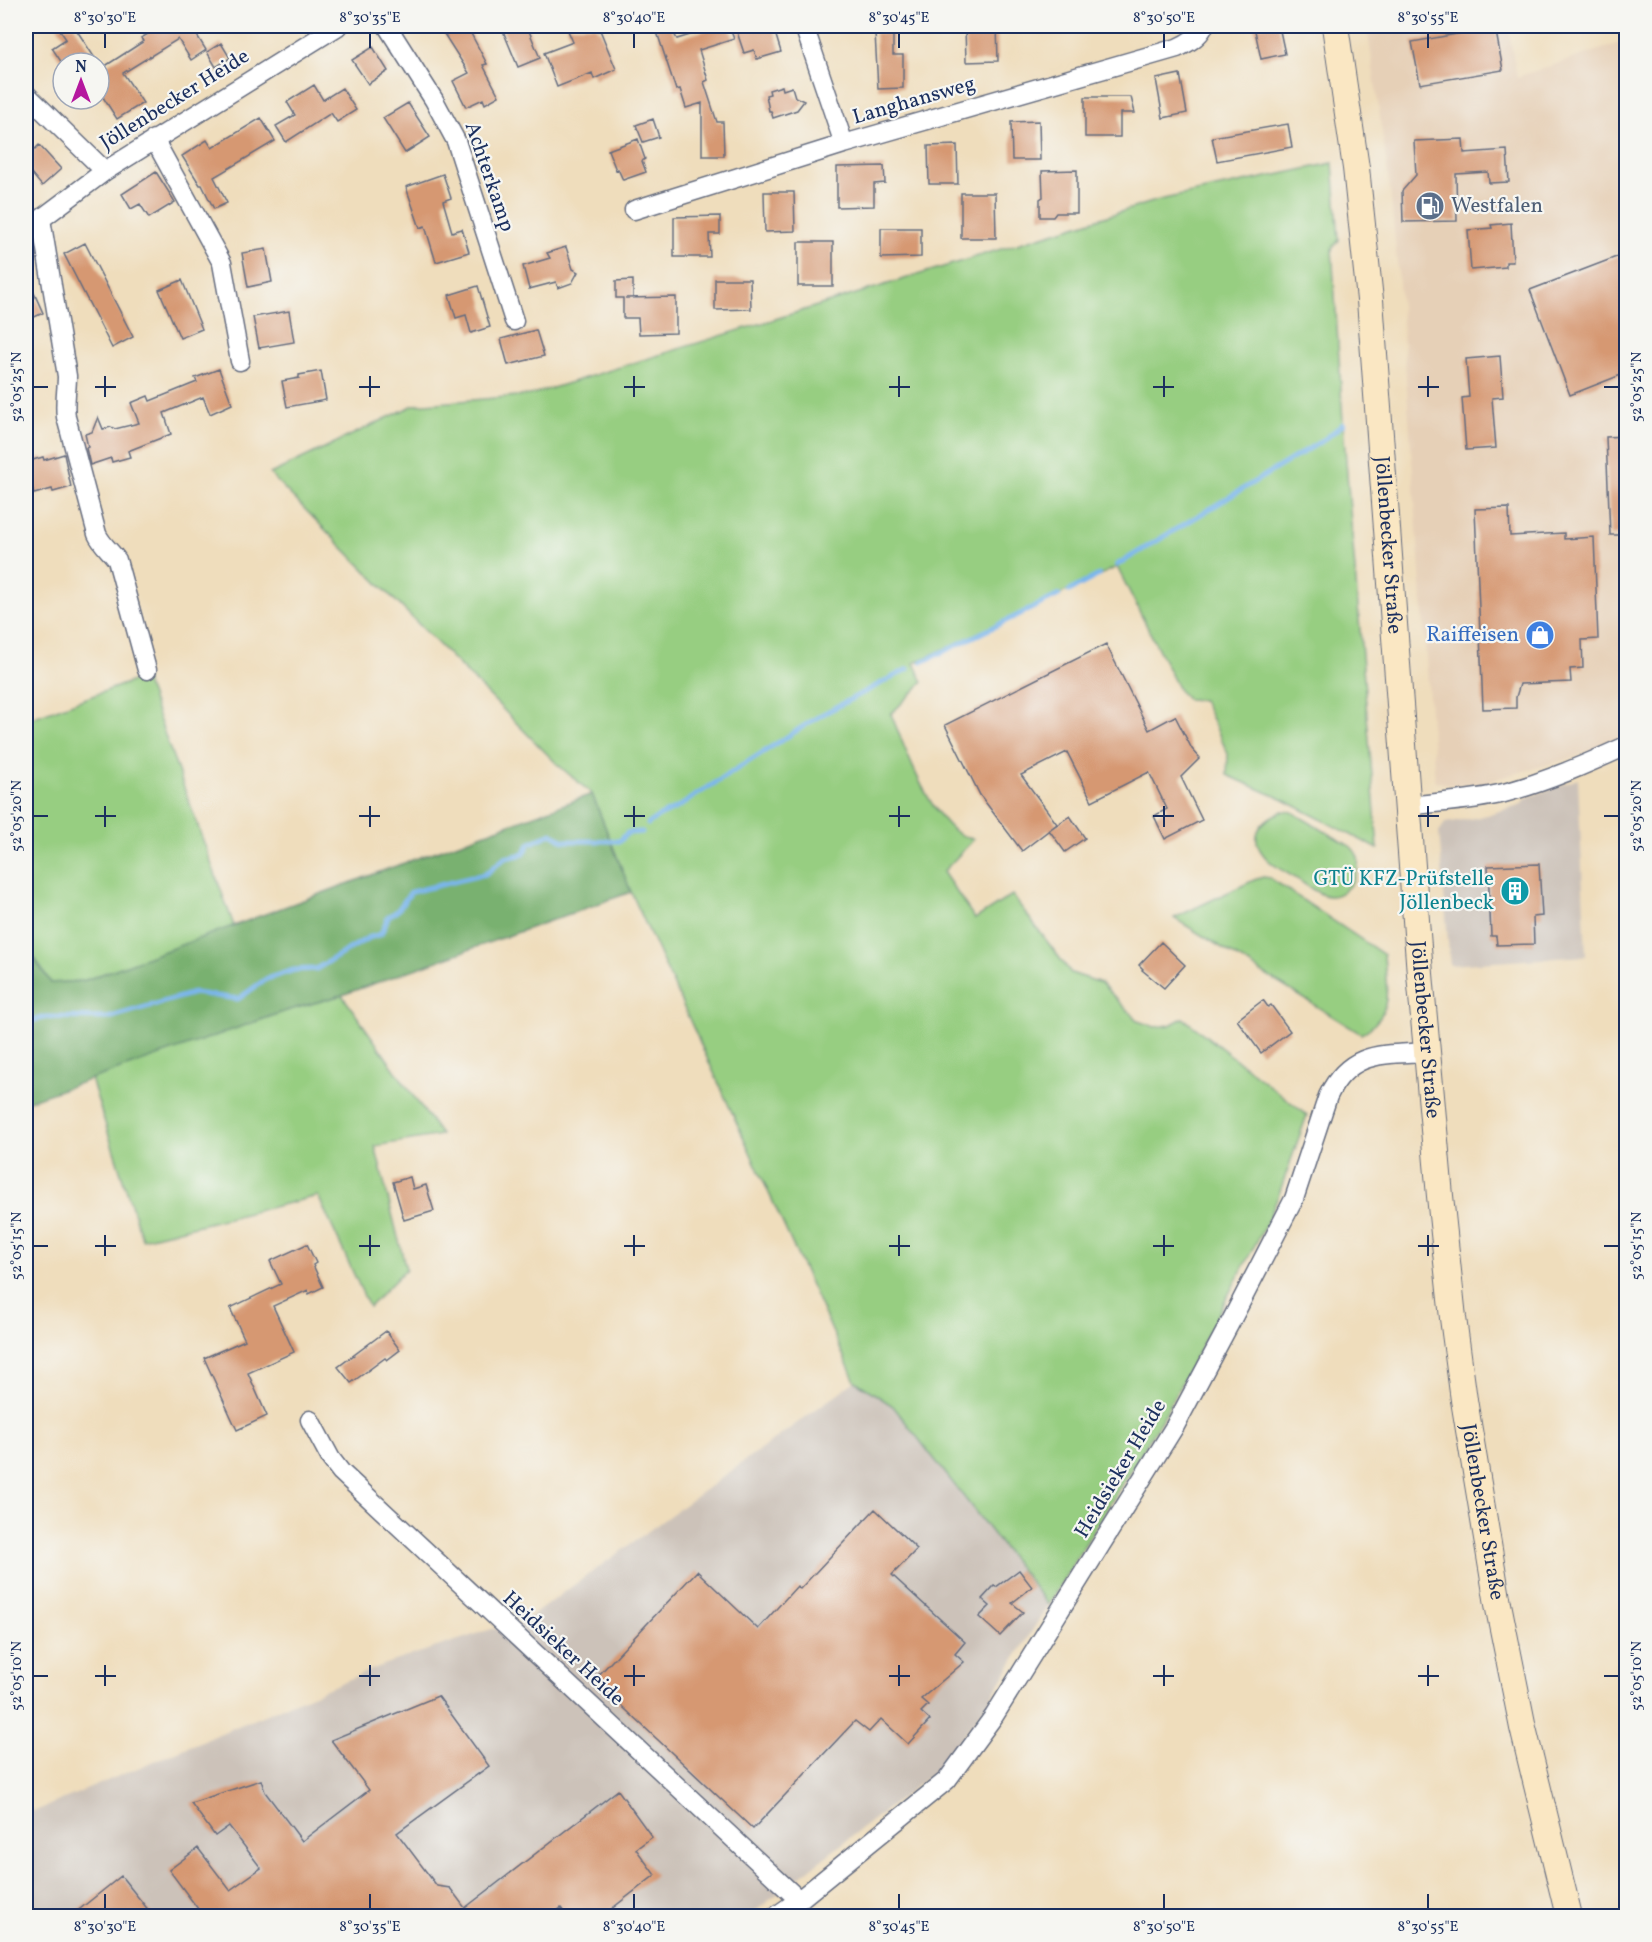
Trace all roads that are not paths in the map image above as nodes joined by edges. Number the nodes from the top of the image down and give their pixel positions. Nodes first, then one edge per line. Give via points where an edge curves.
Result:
1 (338, 26) edge
2 (387, 26) edge
3 (804, 26) edge
4 (1335, 26) edge
5 (1204, 27) edge
6 (26, 94) edge
7 (154, 139) junction
8 (844, 144) junction
9 (105, 171) junction
10 (633, 210) dead end
11 (41, 219) junction
12 (26, 235) edge
13 (514, 321) dead end
14 (240, 361) dead end
15 (147, 670) dead end
16 (1626, 746) edge
17 (1407, 806) junction
18 (1427, 1052) junction
19 (310, 1420) dead end
20 (799, 1900) junction
21 (776, 1917) edge
22 (1569, 1917) edge

1 - 7 street, Jöllenbecker Heide
2 - 13 street, Achterkamp via 456,141
3 - 8 street
4 - 17 main road, Jöllenbecker Straße via 1370,300
5 - 8 street, Langhansweg via 1192,41 1177,48
6 - 9 street
7 - 9 street, Jöllenbecker Heide
7 - 14 street via 222,263
8 - 10 street, Langhansweg
9 - 11 street, Jöllenbecker Heide
11 - 12 street, Jöllenbecker Heide
11 - 15 street via 67,376 66,417 97,534 117,560
16 - 17 street via 1505,793
17 - 18 main road, Jöllenbecker Straße
18 - 20 street, Heidsieker Heide via 1362,1060 1346,1069 1334,1083 1294,1199 1175,1426 994,1716 946,1779
18 - 22 main road, Jöllenbecker Straße via 1453,1318 1478,1491 1523,1728
19 - 20 street, Heidsieker Heide via 341,1472
20 - 21 street, Heidsieker Heide

